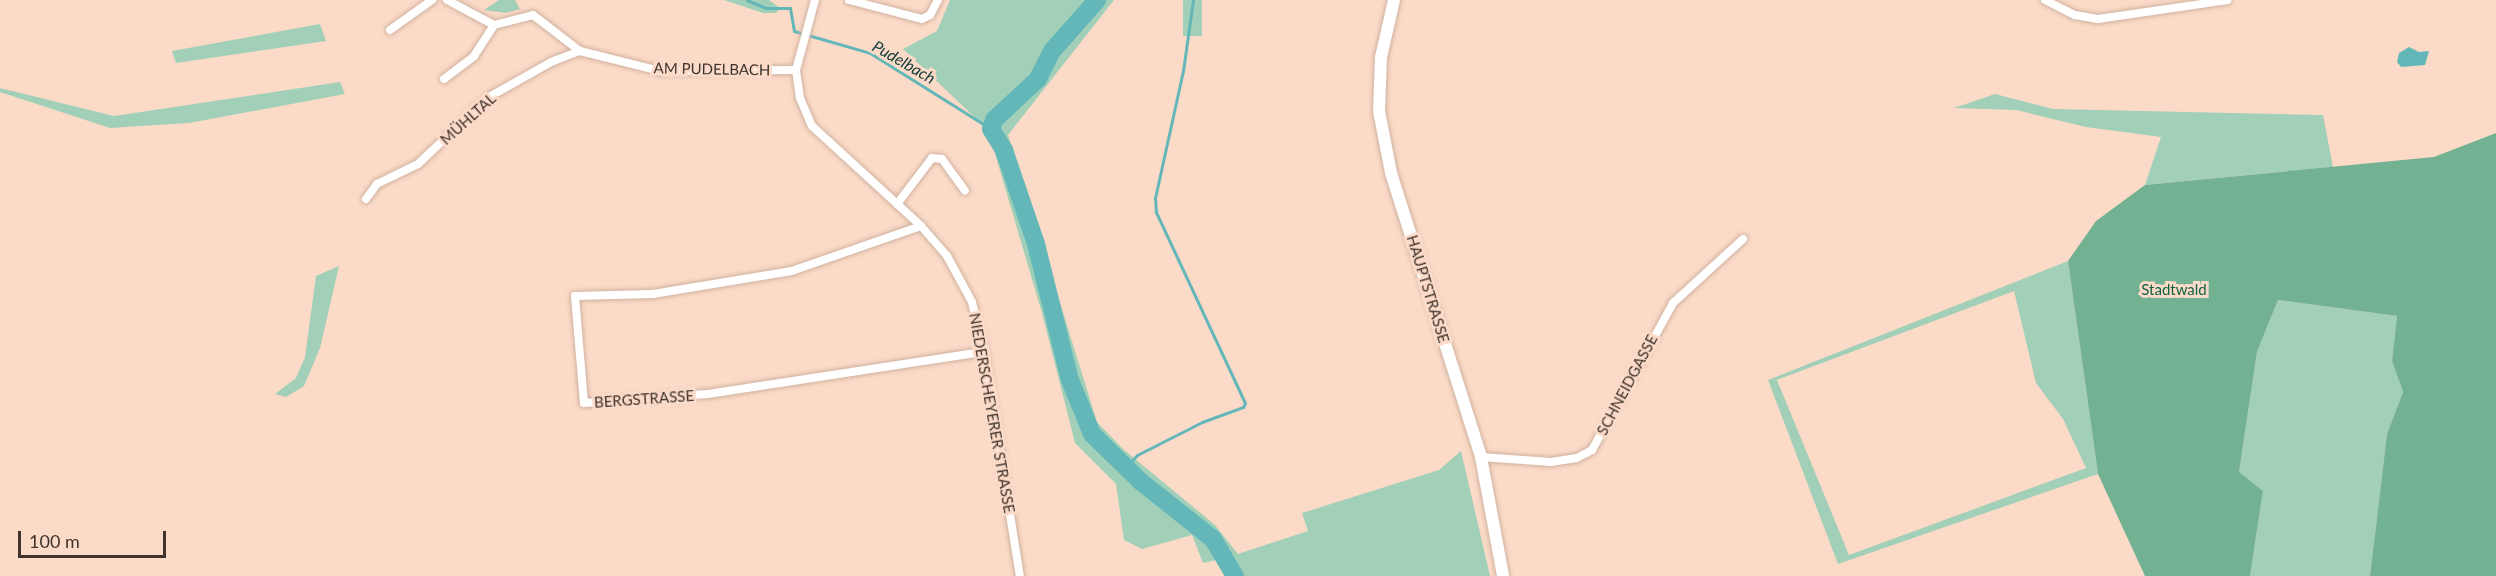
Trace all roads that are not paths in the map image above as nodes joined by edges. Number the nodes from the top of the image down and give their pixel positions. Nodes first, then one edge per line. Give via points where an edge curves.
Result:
1 (432, 0) edge
2 (447, 0) edge
3 (815, 0) edge
4 (849, 0) edge
5 (938, 0) edge
6 (1394, 0) edge
7 (2045, 0) edge
8 (2228, 0) edge
9 (494, 25) junction
10 (390, 30) dead end
11 (580, 51) junction
12 (796, 70) junction
13 (444, 79) dead end
14 (965, 191) dead end
15 (366, 200) dead end
16 (897, 204) junction
17 (921, 226) junction
18 (1743, 239) dead end
19 (984, 352) junction
20 (1481, 457) junction
21 (1020, 576) edge
22 (1503, 576) edge

1 - 10 street
2 - 9 street
3 - 12 street, NIEDERSCHEYERER STRASSE
4 - 5 street via 922,19 930,15
6 - 20 main road, HAUPTSTRASSE via 1382,57 1379,111 1391,173
7 - 8 street via 2075,15 2098,19
9 - 11 street, AM PUDELBACH via 533,15
9 - 13 street via 474,56
11 - 12 street, AM PUDELBACH via 660,71
11 - 15 street, MÜHLTAL via 542,66 489,97 418,164 377,184
12 - 16 street, NIEDERSCHEYERER STRASSE via 800,98 812,126
14 - 16 street via 942,159 932,158
16 - 17 street, NIEDERSCHEYERER STRASSE
17 - 19 street, NIEDERSCHEYERER STRASSE via 948,256 972,302
17 - 19 street, BERGSTRASSE via 792,271 653,294 575,296 584,403 708,394
18 - 20 street, SCHNEIDGASSE via 1673,303 1592,450 1577,458 1551,462
19 - 21 street, NIEDERSCHEYERER STRASSE
20 - 22 main road, HAUPTSTRASSE

